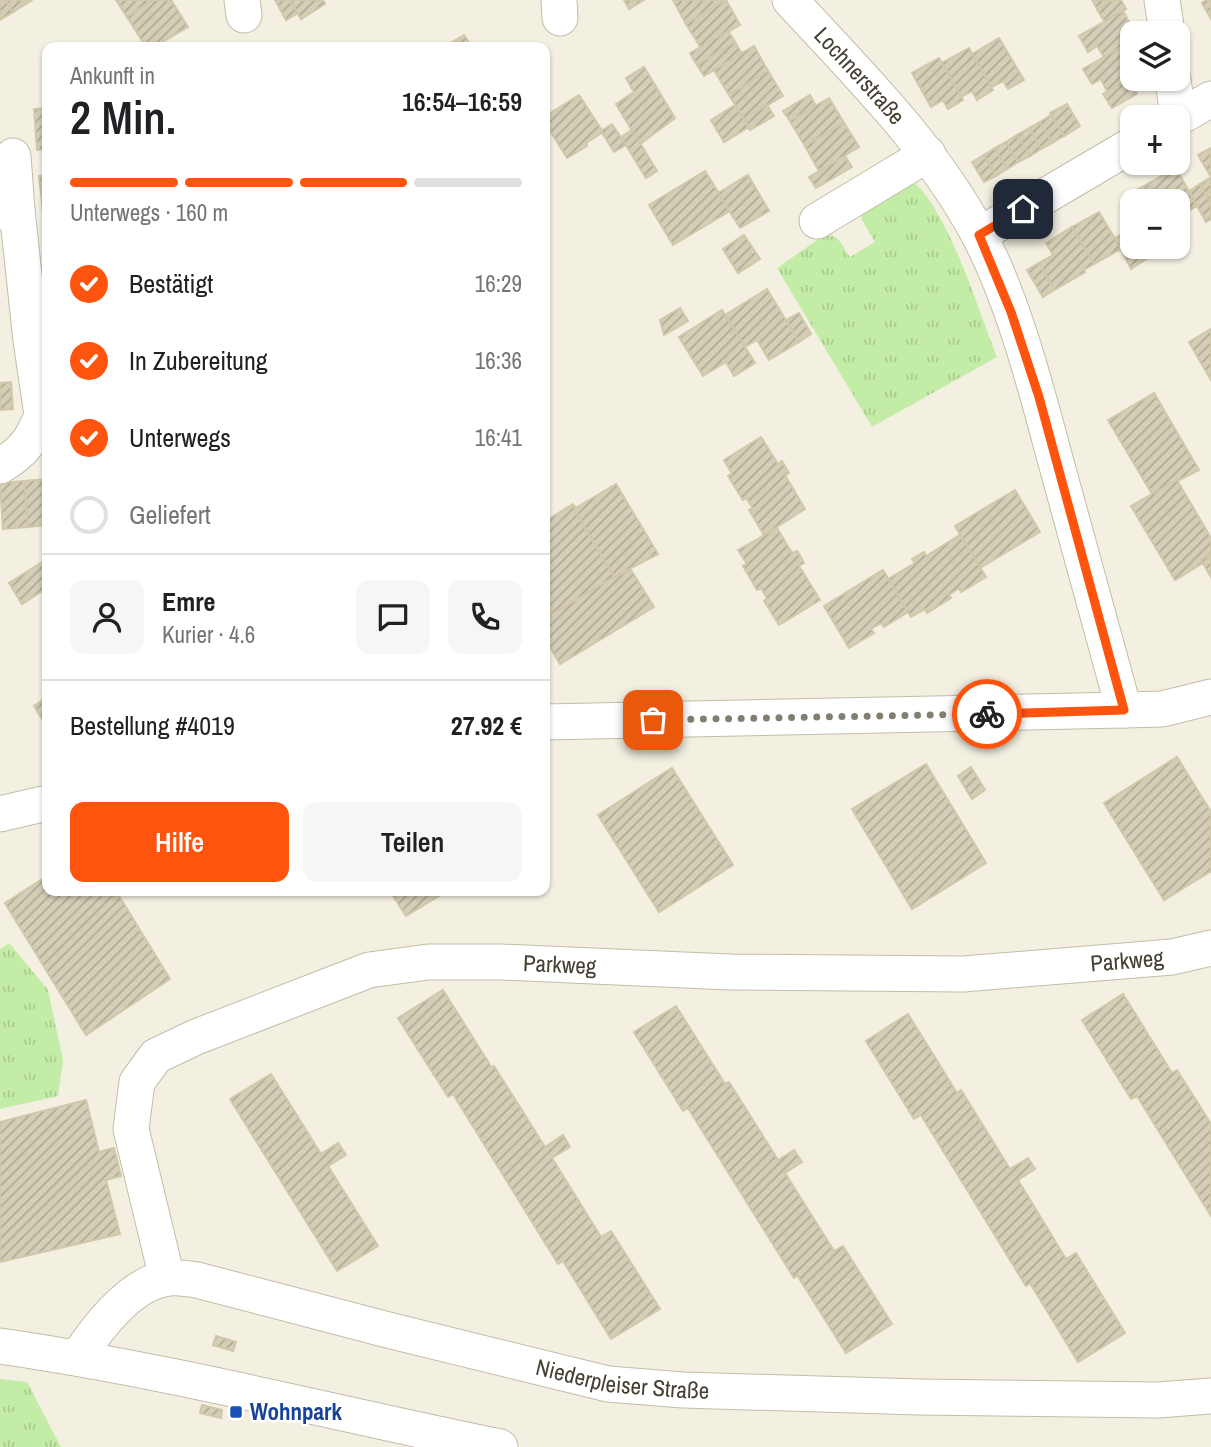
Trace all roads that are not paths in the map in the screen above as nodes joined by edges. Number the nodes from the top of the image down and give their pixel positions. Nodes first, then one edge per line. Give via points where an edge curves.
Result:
1 (790, 0) edge
2 (1162, 0) edge
3 (1165, 21) edge
4 (1211, 99) edge
5 (1190, 111) edge
6 (1120, 152) edge
7 (928, 154) junction
8 (13, 156) dead end
9 (8, 211) edge
10 (817, 221) dead end
11 (979, 235) junction
12 (15, 342) edge
13 (42, 407) edge
14 (42, 420) edge
15 (0, 467) edge
16 (1211, 697) edge
17 (1124, 710) junction
18 (550, 722) edge
19 (42, 804) edge
20 (0, 814) edge
21 (1211, 948) edge
22 (167, 1278) junction
23 (0, 1346) edge
24 (78, 1357) junction
25 (1211, 1396) edge
26 (499, 1447) edge

1 - 7 street, Lochnerstraße
2 - 3 street
4 - 5 street
6 - 11 street
7 - 10 street
7 - 11 street, Lochnerstraße
8 - 9 street
9 - 12 street
11 - 17 street, Lochnerstraße via 1039,397
12 - 13 street
14 - 15 street via 15,458
16 - 17 street via 1162,709
17 - 18 street
19 - 20 street
21 - 22 street, Parkweg via 1172,957 963,974 730,972 501,962 428,962 369,970 156,1056 137,1082 131,1129
22 - 24 street via 119,1305
22 - 25 street, Niederpleiser Straße via 197,1280 608,1384 919,1397 1158,1400
23 - 24 street
24 - 26 street

